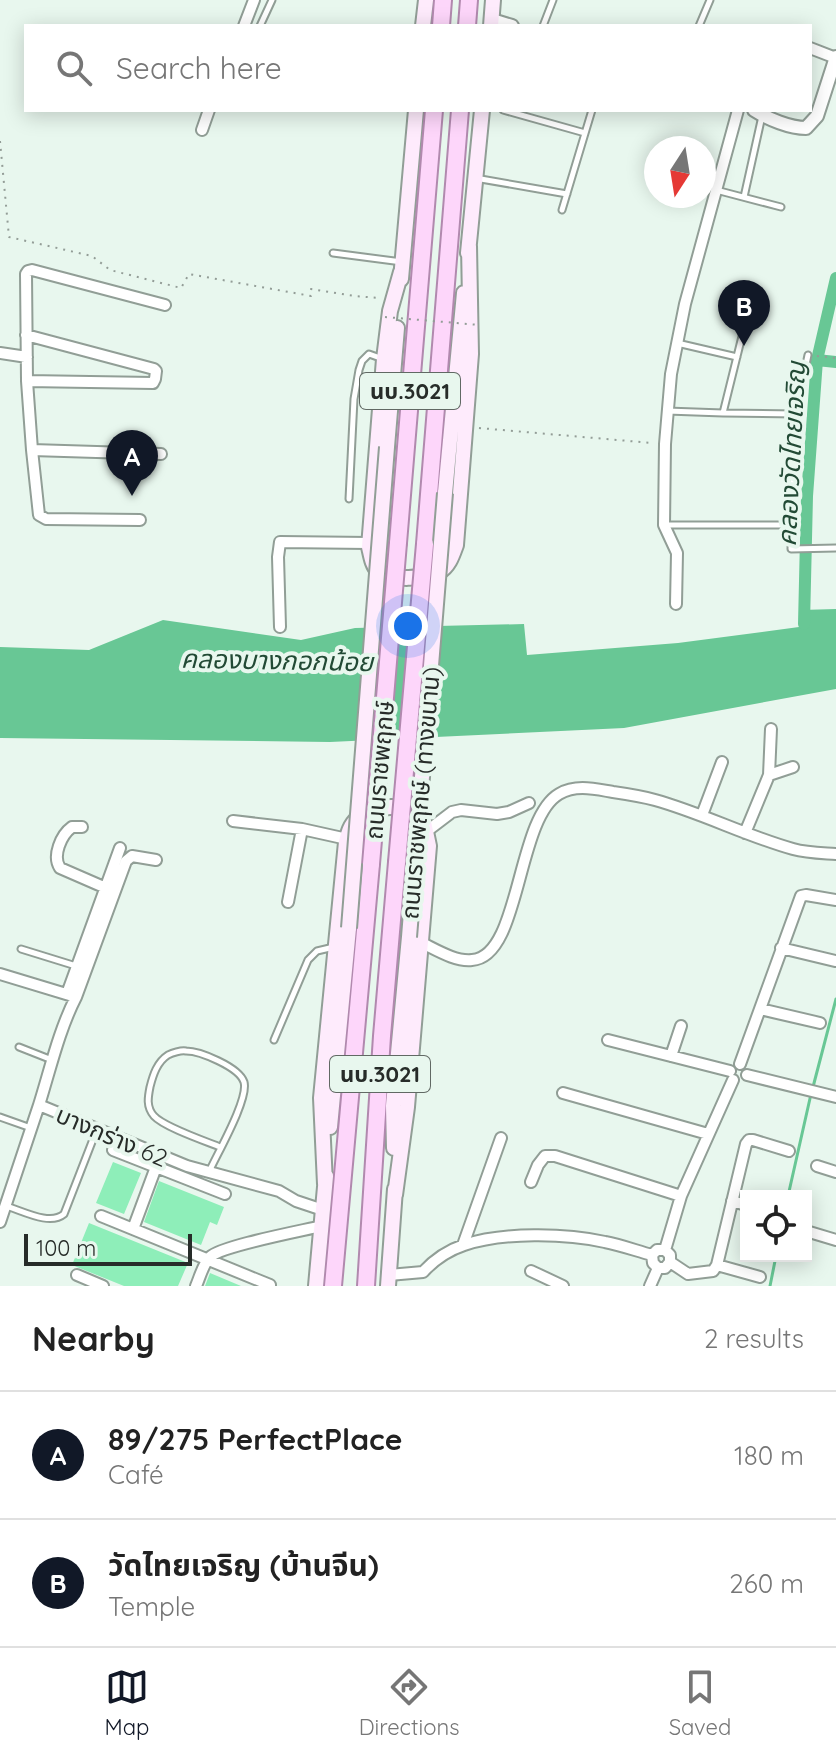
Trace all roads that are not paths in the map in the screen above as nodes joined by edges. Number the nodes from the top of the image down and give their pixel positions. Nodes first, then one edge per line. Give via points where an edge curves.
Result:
1 (254, 0) edge
2 (272, 0) edge
3 (426, 0) edge
4 (443, 0) edge
5 (469, 0) edge
6 (493, 0) edge
7 (553, 0) edge
8 (710, 0) edge
9 (491, 23) edge
10 (245, 24) edge
11 (261, 24) edge
12 (423, 24) edge
13 (441, 24) edge
14 (467, 24) edge
15 (544, 24) edge
16 (700, 24) edge
17 (812, 49) edge
18 (836, 57) edge
19 (208, 112) edge
20 (416, 112) edge
21 (434, 112) edge
22 (460, 112) edge
23 (482, 112) edge
24 (510, 112) edge
25 (591, 112) edge
26 (737, 112) edge
27 (758, 113) edge
28 (202, 130) dead end
29 (585, 133) junction
30 (716, 177) edge
31 (474, 178) junction
32 (716, 193) edge
33 (567, 194) junction
34 (744, 197) junction
35 (781, 207) dead end
36 (707, 208) edge
37 (562, 210) dead end
38 (469, 246) junction
39 (333, 253) dead end
40 (402, 267) junction
41 (165, 305) dead end
42 (747, 316) dead end
43 (26, 335) junction
44 (676, 343) junction
45 (0, 353) edge
46 (808, 355) dead end
47 (23, 356) junction
48 (737, 357) junction
49 (384, 359) junction
50 (27, 381) junction
51 (667, 411) junction
52 (723, 413) junction
53 (796, 414) junction
54 (32, 450) junction
55 (161, 454) dead end
56 (349, 499) dead end
57 (140, 520) dead end
58 (664, 525) junction
59 (791, 525) junction
60 (369, 543) junction
61 (836, 548) edge
62 (676, 604) dead end
63 (280, 627) dead end
64 (771, 729) dead end
65 (722, 762) dead end
66 (793, 767) dead end
67 (769, 775) junction
68 (529, 803) dead end
69 (702, 815) junction
70 (233, 821) dead end
71 (82, 827) dead end
72 (302, 829) junction
73 (427, 831) junction
74 (745, 833) junction
75 (347, 839) junction
76 (120, 848) dead end
77 (836, 854) edge
78 (156, 860) dead end
79 (106, 888) junction
80 (836, 900) edge
81 (288, 902) dead end
82 (414, 940) junction
83 (335, 947) junction
84 (781, 948) junction
85 (21, 949) dead end
86 (835, 961) edge
87 (77, 967) junction
88 (0, 974) edge
89 (71, 996) junction
90 (760, 1009) junction
91 (820, 1023) dead end
92 (681, 1026) dead end
93 (274, 1040) dead end
94 (608, 1040) dead end
95 (19, 1047) dead end
96 (671, 1056) junction
97 (53, 1061) junction
98 (740, 1064) junction
99 (747, 1075) junction
100 (731, 1076) junction
101 (563, 1093) dead end
102 (836, 1097) edge
103 (39, 1105) junction
104 (0, 1117) edge
105 (32, 1128) junction
106 (97, 1129) junction
107 (708, 1134) junction
108 (501, 1138) dead end
109 (220, 1147) junction
110 (113, 1150) dead end
111 (789, 1151) dead end
112 (817, 1166) dead end
113 (156, 1167) junction
114 (209, 1172) junction
115 (836, 1172) edge
116 (531, 1182) dead end
117 (325, 1184) junction
118 (225, 1194) dead end
119 (681, 1196) junction
120 (732, 1201) junction
121 (740, 1203) edge
122 (5, 1206) junction
123 (323, 1210) junction
124 (101, 1216) dead end
125 (0, 1222) edge
126 (322, 1226) junction
127 (133, 1229) junction
128 (812, 1233) edge
129 (836, 1240) edge
130 (463, 1245) junction
131 (665, 1250) junction
132 (652, 1255) junction
133 (207, 1260) junction
134 (670, 1262) junction
135 (717, 1265) junction
136 (658, 1268) junction
137 (531, 1271) dead end
138 (77, 1275) dead end
139 (760, 1277) dead end
140 (388, 1280) edge
141 (270, 1285) edge
142 (103, 1286) edge
143 (196, 1286) edge
144 (316, 1286) edge
145 (333, 1286) edge
146 (366, 1286) edge
147 (563, 1286) edge
148 (650, 1286) edge

1 - 10 street
2 - 11 lane
3 - 12 main road
4 - 13 main road
5 - 14 main road
6 - 9 main road
7 - 15 lane
8 - 16 lane
17 - 18 street
18 - 27 street via 811,125 800,128
19 - 28 street
20 - 40 main road, นบ.3021
21 - 145 main road, ถนนราชพฤกษ์ / นบ.3021, bridge
22 - 146 main road, ถนนราชพฤกษ์ / นบ.3021, bridge
23 - 31 main road, ถนนราชพฤกษ์ (ทางขนาน) / นบ.3021
24 - 29 lane
25 - 29 lane
26 - 30 street
27 - 34 lane
29 - 33 lane
31 - 33 lane
31 - 38 main road, ถนนราชพฤกษ์ (ทางขนาน) / นบ.3021
32 - 34 lane
33 - 37 lane
34 - 35 lane
36 - 44 street
38 - 60 main road via 471,354 456,545 439,573 401,578 378,572
38 - 82 main road, ถนนราชพฤกษ์ (ทางขนาน) / นบ.3021, bridge via 445,493
39 - 40 lane
40 - 49 main road
40 - 117 main road, นบ.3021, bridge
41 - 43 street via 32,270 26,274
42 - 48 lane
43 - 47 street
43 - 50 street via 156,371 153,383
44 - 48 lane
44 - 51 street
45 - 47 street
46 - 53 lane
47 - 50 street
48 - 52 lane
49 - 56 lane via 369,354 359,370
49 - 60 main road
50 - 54 street
51 - 52 lane
51 - 58 street
52 - 53 lane
53 - 59 lane
54 - 55 street
54 - 57 street via 42,517
58 - 59 lane
58 - 62 street via 677,553
59 - 61 lane via 791,549
60 - 63 street via 280,542
64 - 67 street
65 - 69 street
66 - 67 street
67 - 74 street
68 - 73 street via 497,814 452,812
69 - 74 street
69 - 82 street via 653,799 568,789 556,795 534,828 507,920 492,950 483,958 462,960
70 - 72 street
71 - 79 street via 65,834 56,864
72 - 75 street
72 - 81 street
73 - 75 main road via 407,809 379,808 357,819
73 - 82 main road
74 - 77 street via 797,850
75 - 83 main road
76 - 79 street
78 - 89 street via 132,856 126,861
79 - 87 street
80 - 84 street via 801,896
82 - 140 main road, ถนนราชพฤกษ์ (ทางขนาน) / นบ.3021 via 393,1106 395,1195
83 - 93 lane via 317,951 308,960
83 - 117 main road via 321,1098
84 - 86 street
84 - 90 street
85 - 87 lane
87 - 89 street
88 - 89 street
89 - 97 street, บางกร่าง 62
90 - 91 street
90 - 98 street
92 - 96 street
94 - 96 street
95 - 97 lane
96 - 100 street
97 - 103 street, บางกร่าง 62
98 - 99 street
98 - 100 street via 734,1065
99 - 100 street via 739,1082
99 - 102 street
100 - 107 street
101 - 107 street
103 - 105 street
103 - 106 street, บางกร่าง 62
104 - 105 lane
105 - 122 street
106 - 114 street, บางกร่าง 62
106 - 122 lane via 64,1214 49,1219
107 - 119 street
108 - 130 street
109 - 109 lane via 239,1110 244,1082 212,1058 185,1050 169,1055 157,1067 150,1088 147,1103 153,1115
109 - 114 lane
110 - 113 street
111 - 120 street via 749,1140
112 - 115 street
113 - 118 street
113 - 127 street
114 - 123 street, บางกร่าง 62 via 279,1191
116 - 119 street via 545,1156 555,1156
117 - 123 main road, นบ.3021
119 - 131 street
120 - 121 street
120 - 135 street
122 - 125 street
123 - 126 main road, นบ.3021
124 - 127 street
126 - 133 street via 221,1250
126 - 144 main road, นบ.3021
127 - 133 street
128 - 129 street
130 - 132 street via 503,1237 573,1238
130 - 140 street via 423,1272
131 - 132 street
131 - 134 street
132 - 136 street
133 - 141 street
133 - 143 street
134 - 135 street via 688,1274 710,1272
134 - 136 street
135 - 139 street
136 - 148 street
137 - 147 street
138 - 142 street

